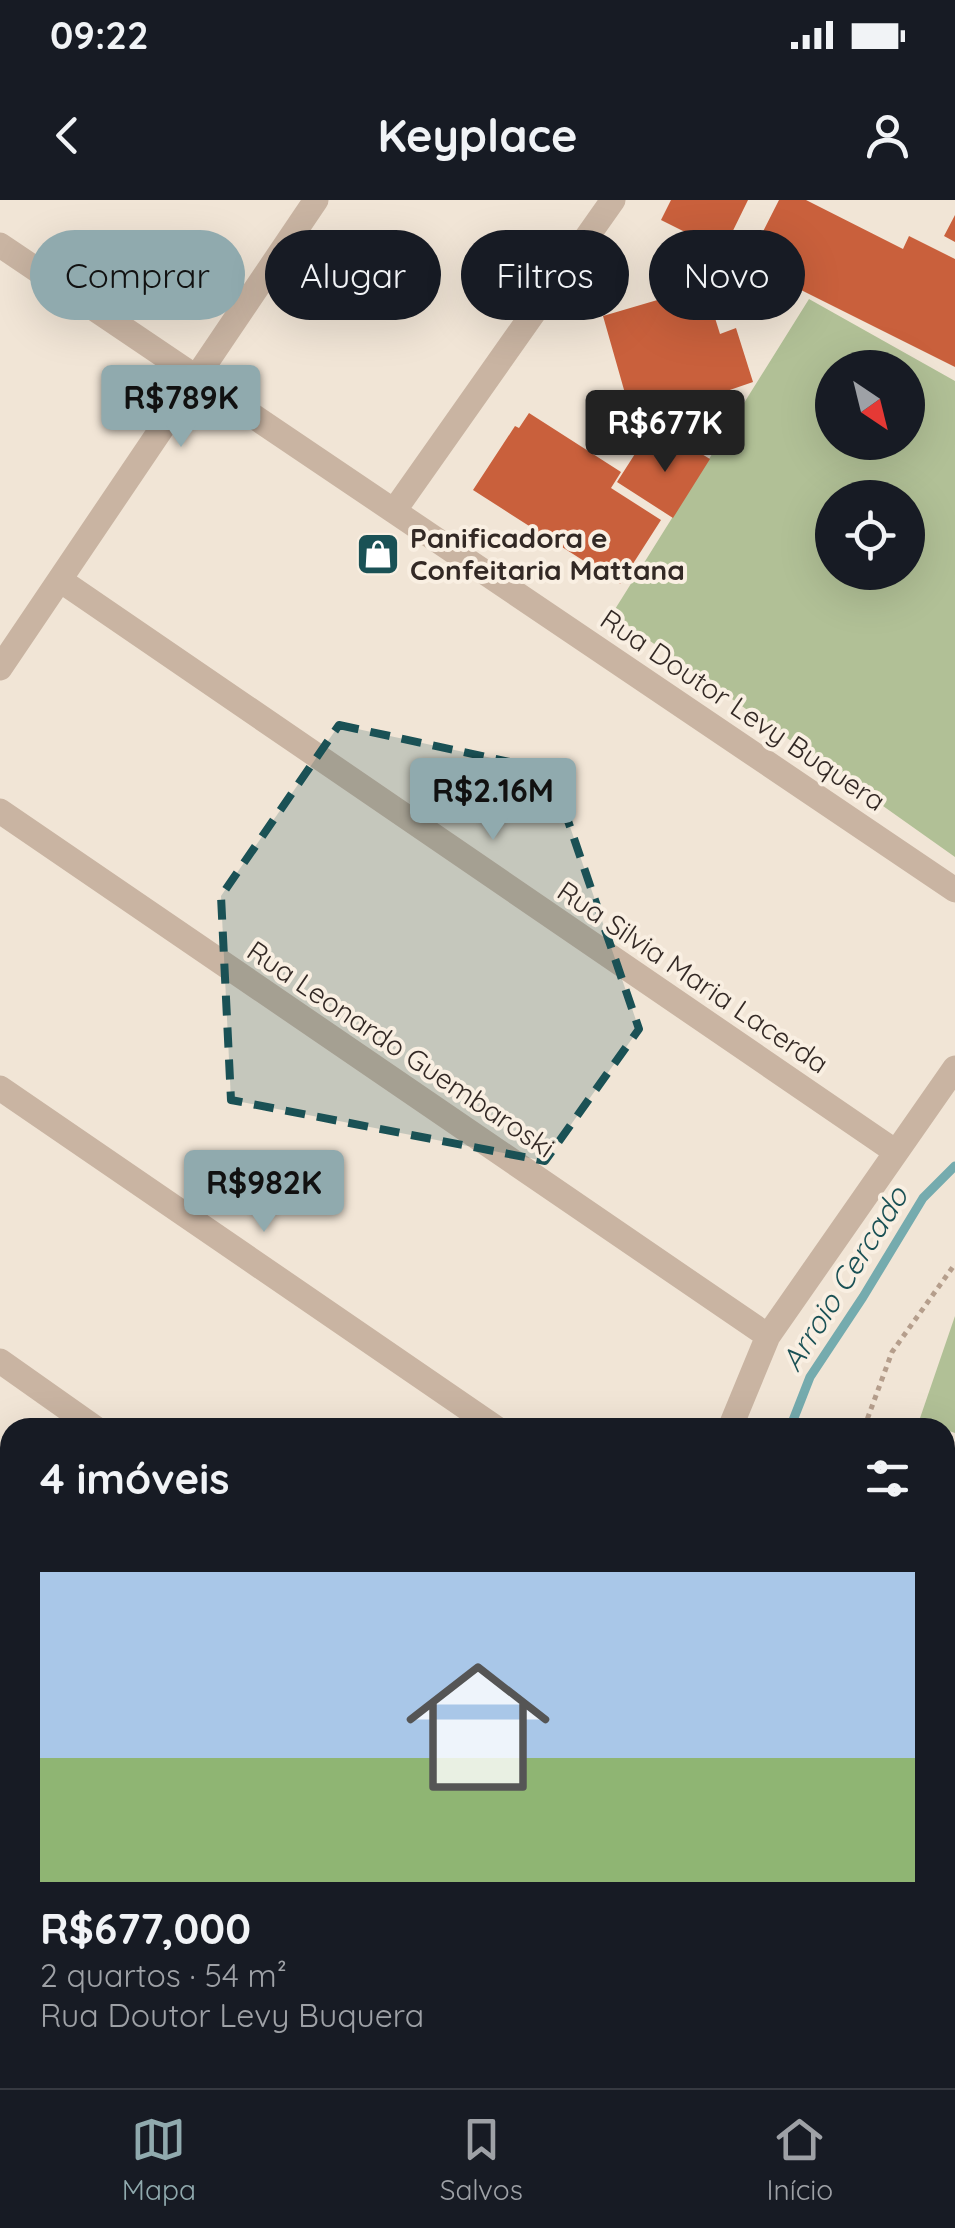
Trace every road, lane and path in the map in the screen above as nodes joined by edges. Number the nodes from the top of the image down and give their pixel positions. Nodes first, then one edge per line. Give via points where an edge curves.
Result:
1 (316, 200) edge
2 (613, 200) edge
3 (0, 245) edge
4 (197, 378) junction
5 (394, 511) junction
6 (60, 580) junction
7 (0, 668) edge
8 (0, 811) edge
9 (955, 890) edge
10 (955, 1068) edge
11 (0, 1088) edge
12 (896, 1152) junction
13 (955, 1264) edge
14 (768, 1336) junction
15 (0, 1361) edge
16 (81, 1418) edge
17 (481, 1418) edge
18 (734, 1418) edge
19 (868, 1418) edge

1 - 4 street
2 - 5 street
3 - 4 street, Rua Doutor Levy Buquera
4 - 5 street, Rua Doutor Levy Buquera
4 - 6 street
5 - 9 street, Rua Doutor Levy Buquera
6 - 7 street
6 - 12 street, Rua Silvia Maria Lacerda
8 - 14 street, Rua Leonardo Guembaroski
10 - 12 street
11 - 17 street
12 - 14 street
13 - 19 path via 892,1352
14 - 18 street
15 - 16 street

